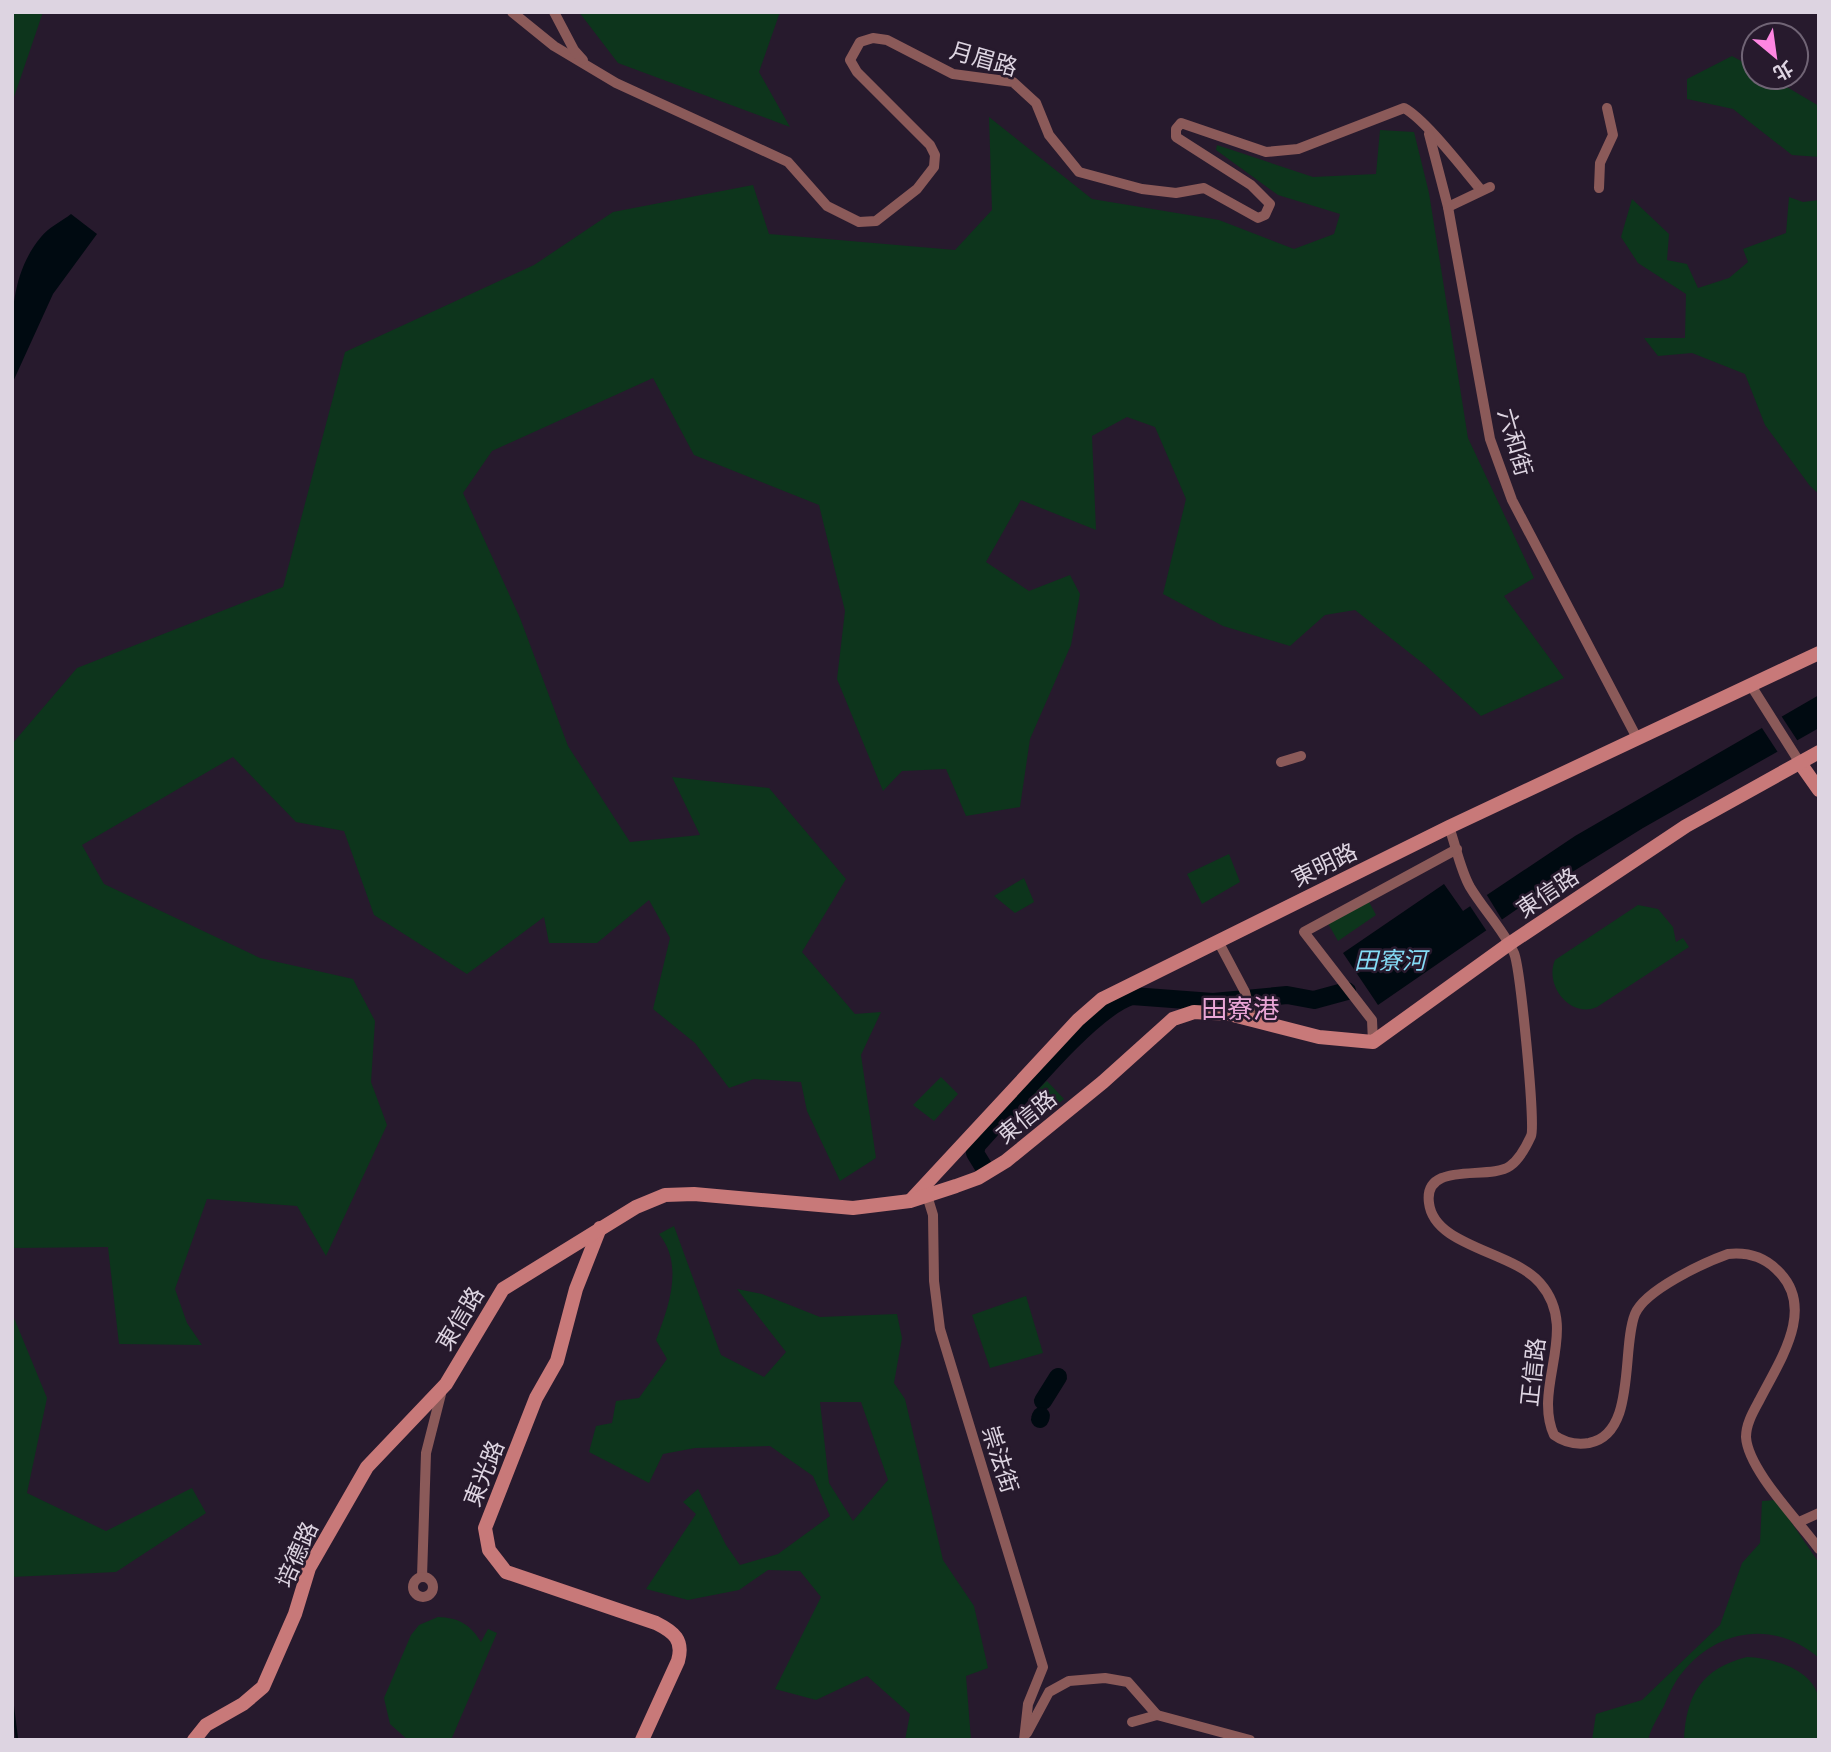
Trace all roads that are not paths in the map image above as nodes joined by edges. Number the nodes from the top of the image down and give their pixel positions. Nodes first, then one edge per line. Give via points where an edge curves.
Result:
1 (512, 12) edge
2 (554, 12) edge
3 (592, 69) junction
4 (1607, 108) dead end
5 (1428, 131) junction
6 (1599, 188) dead end
7 (1448, 207) junction
8 (1819, 653) edge
9 (1750, 684) junction
10 (1637, 738) junction
11 (1819, 752) edge
12 (1301, 756) dead end
13 (1281, 762) dead end
14 (1800, 763) junction
15 (1819, 790) edge
16 (1449, 827) junction
17 (1457, 849) junction
18 (1218, 941) junction
19 (1509, 944) junction
20 (1251, 1013) junction
21 (1373, 1042) junction
22 (926, 1191) junction
23 (910, 1201) joint
24 (600, 1228) junction
25 (446, 1384) junction
26 (1819, 1513) edge
27 (1799, 1522) junction
28 (1819, 1549) edge
29 (425, 1611) dead end
30 (1157, 1715) junction
31 (1132, 1722) dead end
32 (1024, 1739) edge
33 (194, 1740) edge
34 (642, 1740) edge
35 (1250, 1740) edge

1 - 3 street, 月眉路
2 - 3 street via 574,50
3 - 5 street, 月眉路 via 788,162 827,206 859,222 876,221 892,211 934,167 930,145 850,61 860,42 873,38 887,40 953,74 1013,82 1036,103 1049,135 1079,172 1165,192 1204,188 1258,218 1270,204 1177,137 1175,129 1181,123 1266,152 1298,149 1404,108 1418,116
4 - 6 street via 1613,135 1601,163
5 - 7 street, 六和街
5 - 7 street, 月眉路 via 1485,188
7 - 10 street, 六和街 via 1490,439 1502,473
8 - 9 main road, 東明路
9 - 10 main road, 東明路
9 - 14 street
10 - 16 main road, 東明路
11 - 14 main road, 東信路
12 - 13 street
14 - 15 main road
14 - 19 main road, 東信路 via 1686,826
16 - 17 street
16 - 18 main road, 東明路
17 - 19 street via 1476,896
17 - 21 street via 1304,932 1372,1020
18 - 20 street
18 - 22 main road, 東明路 via 1102,999 1078,1020
19 - 21 main road, 東信路
19 - 27 street, 正信路 via 1515,956 1533,1132 1510,1166 1489,1174 1462,1173 1440,1179 1430,1191 1432,1212 1448,1234 1514,1262 1548,1295 1556,1309 1558,1328 1548,1419 1554,1435 1572,1444 1600,1440 1616,1423 1635,1315 1647,1296 1728,1254 1742,1253 1772,1264 1791,1289 1794,1331 1750,1419 1747,1441 1755,1461
20 - 21 main road, 東信路 via 1319,1037
20 - 22 main road, 東信路 via 1205,1011 1173,1019 1006,1161 978,1178
22 - 23 main road, 東明路
22 - 32 street, 崇法街 via 933,1216 940,1329 1042,1667 1028,1704
23 - 24 main road, 東信路 via 853,1208 665,1195
24 - 25 main road, 東信路 via 503,1289
24 - 34 main road, 東光路 via 576,1289 557,1361 536,1398 485,1528 489,1550 506,1572 656,1623 676,1635 681,1647 678,1661
25 - 29 street, 東信路 via 436,1404 426,1453 422,1577 433,1586 424,1597
25 - 33 main road, 培德路 via 367,1467 309,1568 295,1614 263,1687 206,1725
26 - 27 street
27 - 28 street, 正信路
30 - 31 street
30 - 32 street, 崇法街 via 1128,1682 1105,1678 1069,1681 1049,1692
30 - 35 street

